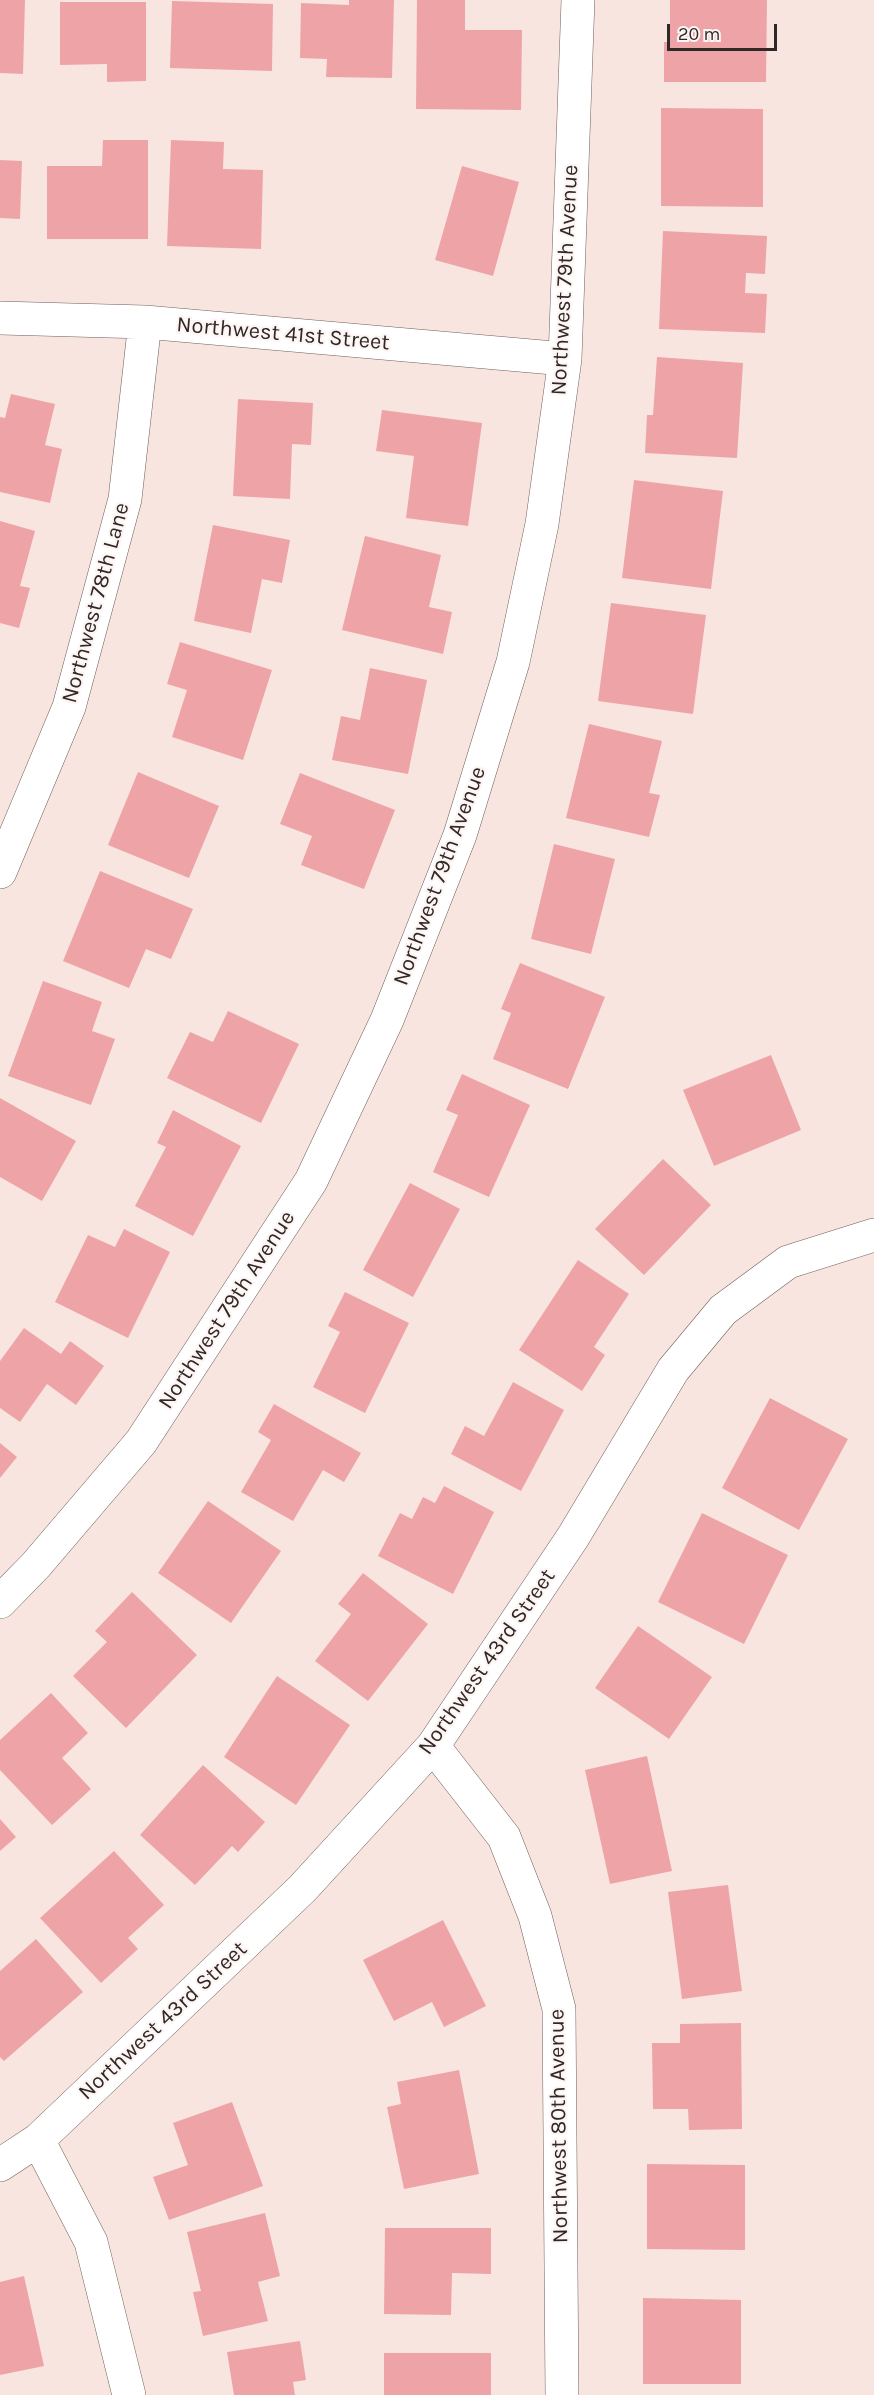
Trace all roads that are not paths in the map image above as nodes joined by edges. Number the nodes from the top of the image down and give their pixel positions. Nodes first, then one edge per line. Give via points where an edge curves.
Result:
1 (578, 0) edge
2 (0, 318) edge
3 (145, 322) junction
4 (565, 359) junction
5 (0, 872) edge
6 (874, 1235) edge
7 (0, 1602) edge
8 (433, 1746) junction
9 (38, 2139) junction
10 (0, 2165) edge
11 (129, 2395) edge
12 (562, 2395) edge

1 - 4 street, Northwest 79th Avenue
2 - 3 street, Northwest 41st Street
3 - 4 street, Northwest 41st Street
3 - 5 street, Northwest 78th Lane via 125,499 69,707
4 - 7 street, Northwest 79th Avenue via 542,524 513,662 460,835 387,1020 311,1181 215,1331 141,1442
6 - 8 street, Northwest 43rd Street via 788,1262 723,1310 673,1370 573,1537
8 - 9 street, Northwest 43rd Street via 302,1889
8 - 12 street, Northwest 80th Avenue via 504,1837 535,1916 559,2009
9 - 10 street, Northwest 43rd Street
9 - 11 street via 91,2242

